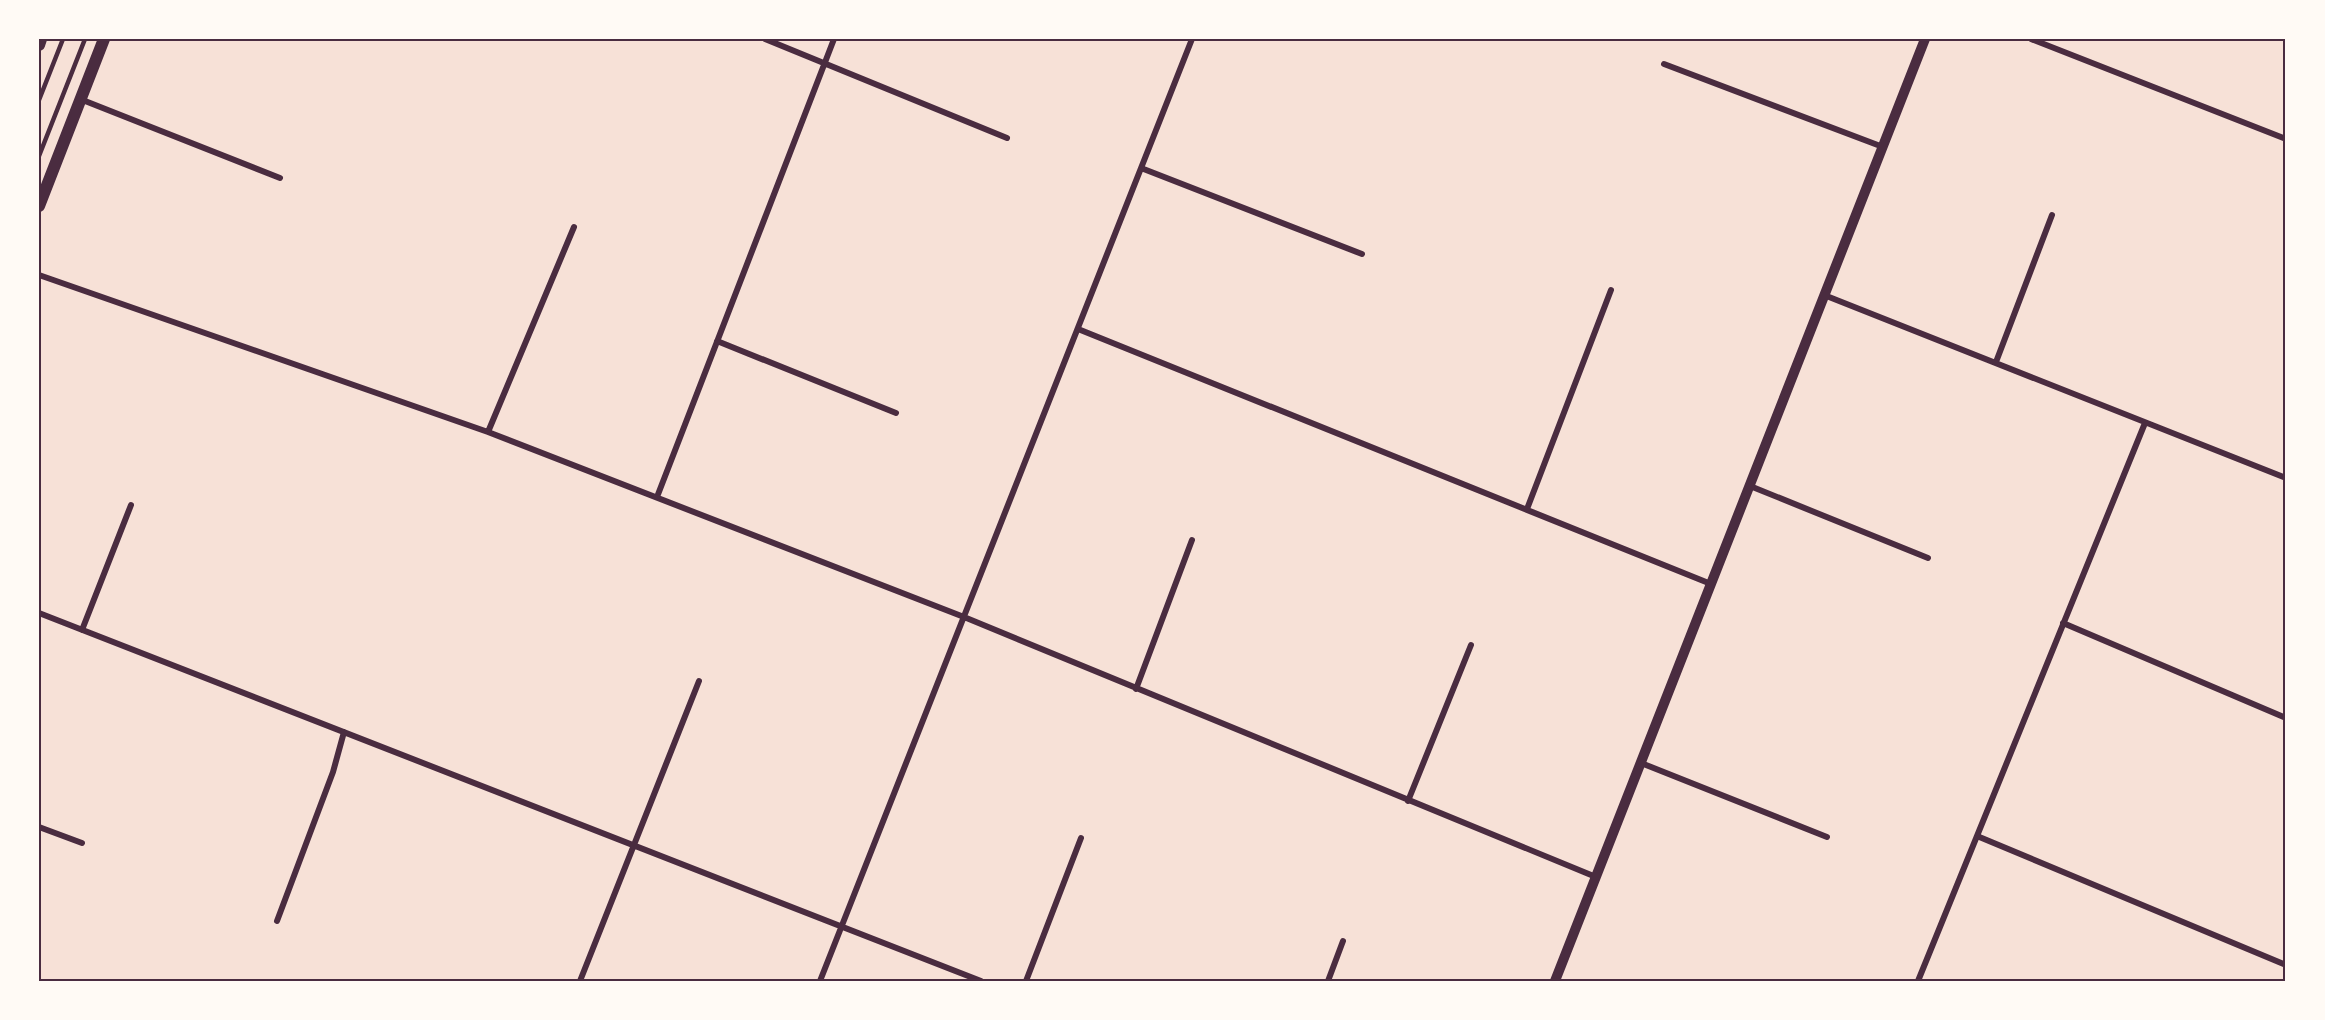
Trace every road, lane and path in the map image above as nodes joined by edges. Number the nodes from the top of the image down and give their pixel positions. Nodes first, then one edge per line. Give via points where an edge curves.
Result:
1 (41, 39) edge
2 (63, 39) edge
3 (85, 39) edge
4 (104, 39) edge
5 (765, 39) edge
6 (834, 39) edge
7 (1192, 39) edge
8 (1925, 39) edge
9 (2031, 39) edge
10 (39, 45) edge
11 (824, 64) junction
12 (1664, 64) dead end
13 (80, 99) junction
14 (39, 100) edge
15 (1007, 138) dead end
16 (2286, 139) edge
17 (1882, 147) junction
18 (39, 156) edge
19 (1141, 168) junction
20 (280, 178) dead end
21 (39, 206) edge
22 (2052, 215) dead end
23 (574, 227) dead end
24 (1362, 254) dead end
25 (39, 275) edge
26 (1611, 290) dead end
27 (1824, 295) junction
28 (1078, 329) junction
29 (717, 341) junction
30 (1996, 362) junction
31 (896, 413) dead end
32 (2145, 423) junction
33 (488, 432) junction
34 (2286, 468) edge
35 (2284, 478) edge
36 (1750, 486) junction
37 (657, 497) junction
38 (131, 505) dead end
39 (1527, 509) junction
40 (1192, 540) dead end
41 (1928, 558) dead end
42 (1711, 584) junction
43 (39, 613) edge
44 (964, 617) junction
45 (2063, 623) junction
46 (82, 630) junction
47 (1471, 645) dead end
48 (699, 681) dead end
49 (1136, 689) junction
50 (2286, 718) edge
51 (344, 732) junction
52 (1641, 763) junction
53 (1408, 801) junction
54 (39, 827) edge
55 (1977, 836) junction
56 (1827, 837) dead end
57 (1081, 838) dead end
58 (82, 843) dead end
59 (633, 845) junction
60 (1596, 877) junction
61 (277, 921) dead end
62 (841, 926) junction
63 (1342, 940) dead end
64 (2286, 965) edge
65 (580, 981) edge
66 (820, 981) edge
67 (981, 981) edge
68 (1026, 981) edge
69 (1328, 981) edge
70 (1556, 981) edge
71 (1918, 981) edge

1 - 10 main road
2 - 14 lane
3 - 18 lane
4 - 13 main road
5 - 11 street
6 - 11 street
7 - 19 street
8 - 17 street
9 - 16 street
11 - 15 street
11 - 29 street
12 - 17 street
13 - 20 street
13 - 21 main road
17 - 27 street
19 - 24 street
19 - 28 street
22 - 30 street
23 - 33 street
25 - 33 street
26 - 39 street
27 - 30 street
27 - 36 street
28 - 39 street
28 - 44 street
29 - 31 street
29 - 37 street
30 - 32 street
32 - 35 street
32 - 45 street
33 - 37 street
34 - 35 street
36 - 41 street
36 - 42 street
37 - 44 street
38 - 46 street
39 - 42 street
40 - 49 street
42 - 52 street
43 - 46 street
44 - 49 street
44 - 62 street
45 - 50 street
45 - 55 street
46 - 51 street
47 - 53 street
48 - 59 street
49 - 53 street
51 - 59 street
51 - 61 street
52 - 56 street
52 - 60 street
53 - 60 street
54 - 58 street
55 - 64 street
55 - 71 street
57 - 68 street
59 - 62 street
59 - 65 street
60 - 70 street
62 - 66 street
62 - 67 street
63 - 69 street

